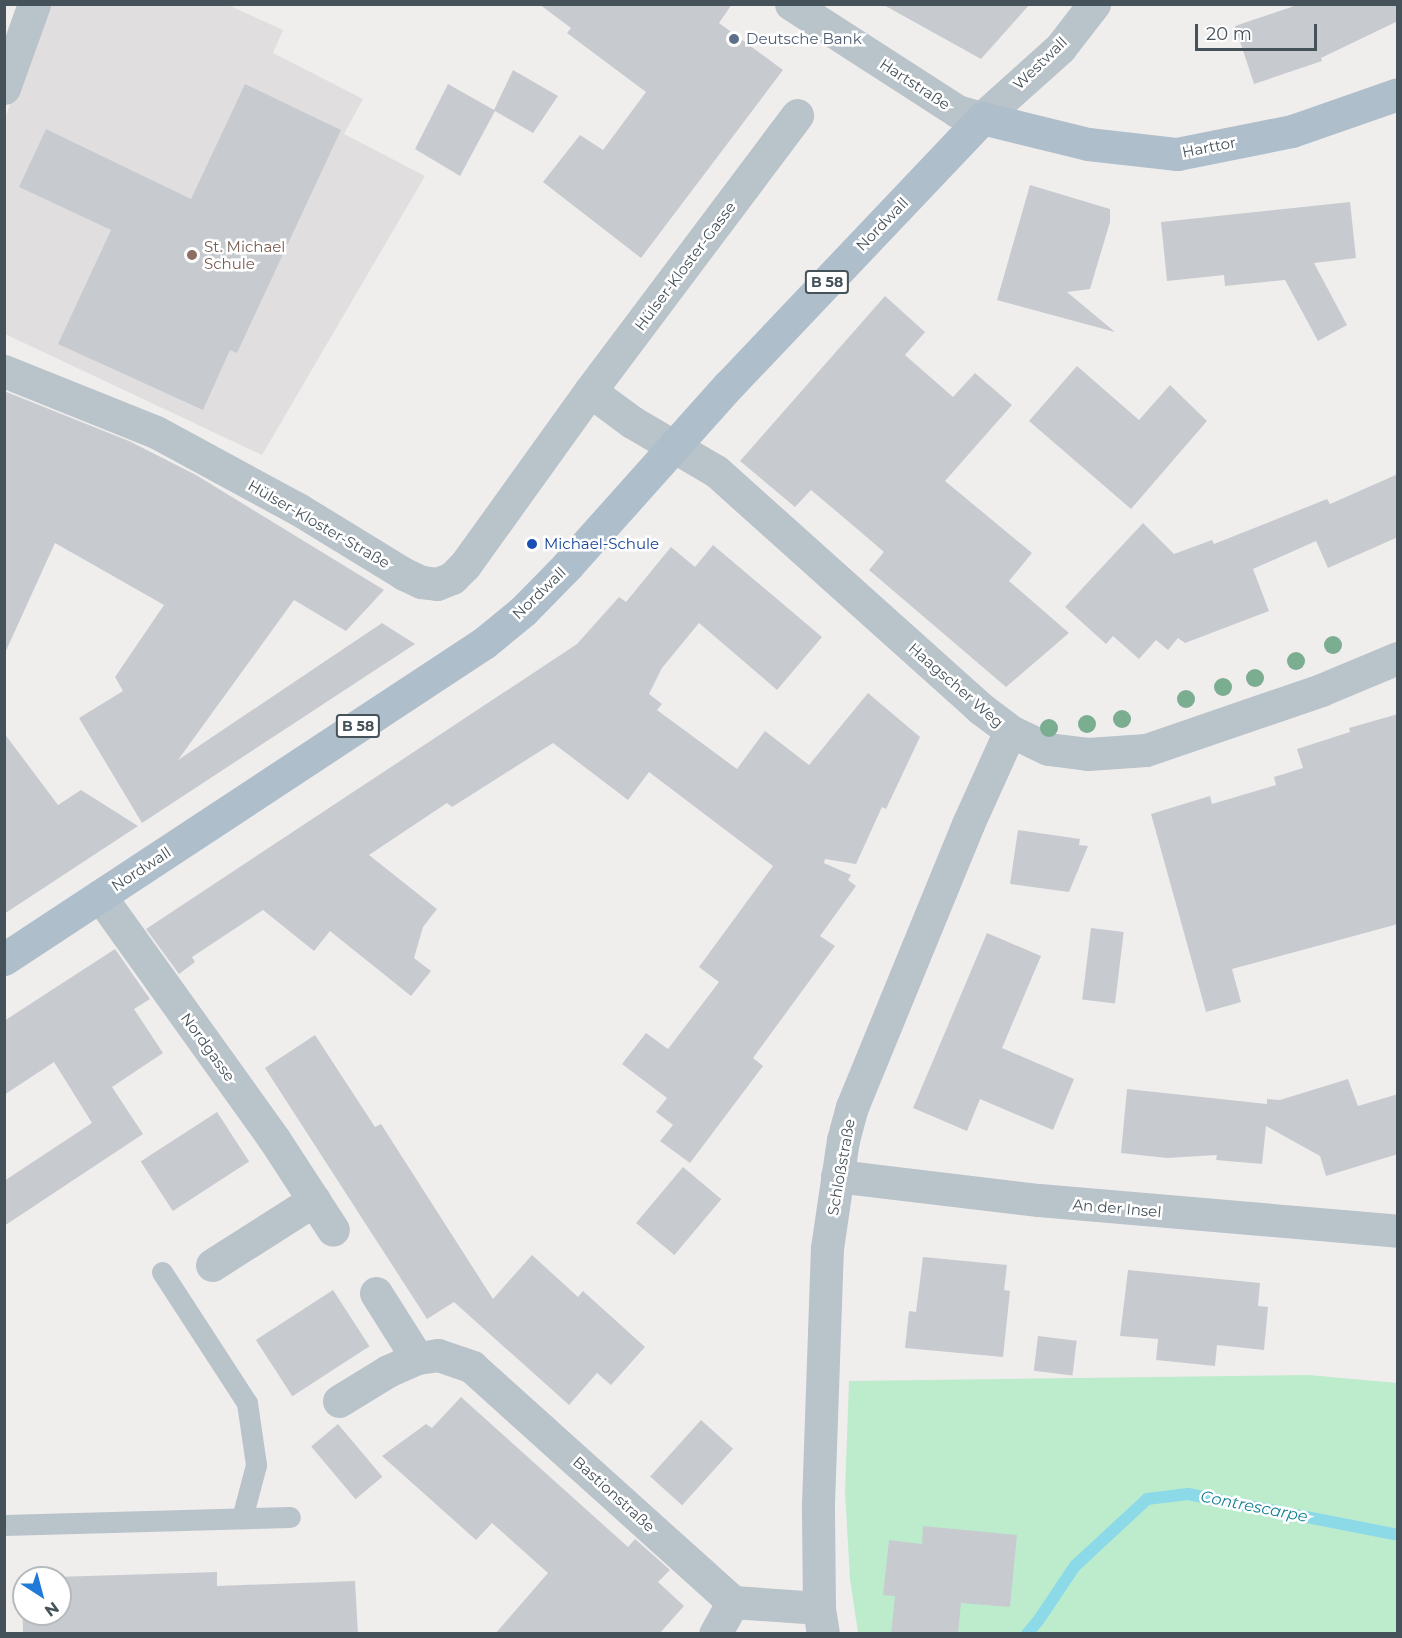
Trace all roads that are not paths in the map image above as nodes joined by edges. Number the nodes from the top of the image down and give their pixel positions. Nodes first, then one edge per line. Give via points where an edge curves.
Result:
1 (34, 4) edge
2 (1094, 4) edge
3 (801, 7) edge
4 (4, 88) edge
5 (1398, 94) edge
6 (797, 115) dead end
7 (982, 118) junction
8 (4, 371) edge
9 (581, 404) junction
10 (672, 447) junction
11 (1398, 658) edge
12 (1010, 731) junction
13 (100, 896) junction
14 (4, 959) edge
15 (837, 1176) junction
16 (314, 1200) junction
17 (333, 1230) dead end
18 (1398, 1231) edge
19 (212, 1265) dead end
20 (162, 1272) dead end
21 (376, 1293) dead end
22 (417, 1359) junction
23 (339, 1401) dead end
24 (290, 1517) dead end
25 (242, 1518) junction
26 (4, 1526) edge
27 (733, 1602) junction
28 (821, 1621) edge
29 (715, 1634) edge

1 - 4 street
2 - 7 street, Westwall via 1059,48
3 - 7 street, Hartstraße via 957,111
5 - 7 main road, Harttor via 1292,131 1177,154 1088,144
6 - 9 street, Hülser-Kloster-Gasse
7 - 10 main road, Nordwall / B 58
8 - 9 street, Hülser-Kloster-Straße via 156,432 298,509 404,574 437,584 452,578 465,565
9 - 10 street
10 - 12 street, Haagscher Weg via 724,477
10 - 13 main road, Nordwall / B 58 via 567,566 523,611 484,643
11 - 12 street, Haagscher Weg via 1321,690 1146,750 1088,754 1048,749
12 - 15 street, Schloßstraße via 852,1107
13 - 14 main road, Nordwall / B 58
13 - 16 street, Nordgasse
15 - 18 street, An der Insel via 1040,1200
15 - 28 street, Schloßstraße via 827,1248 818,1504
16 - 17 street, Nordgasse
16 - 19 street
20 - 25 lane via 247,1403 256,1465
21 - 22 street
22 - 23 street, Bastionstraße via 388,1371
22 - 27 street, Bastionstraße via 438,1356 472,1367
24 - 25 lane
25 - 26 lane
27 - 28 street
27 - 29 street

